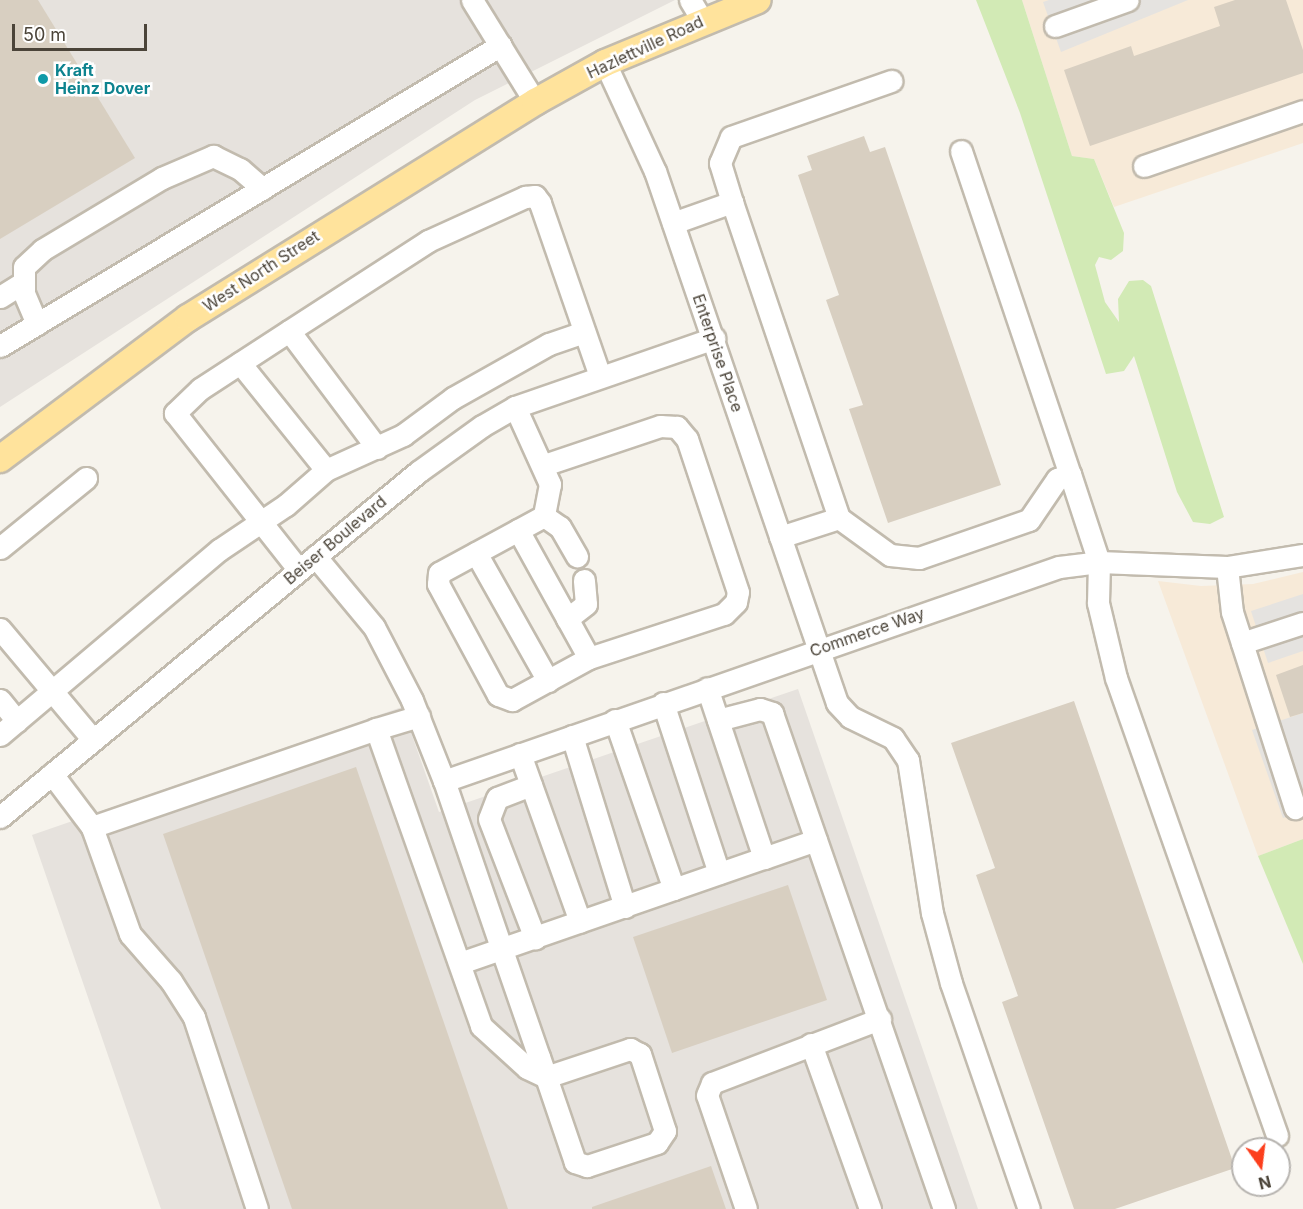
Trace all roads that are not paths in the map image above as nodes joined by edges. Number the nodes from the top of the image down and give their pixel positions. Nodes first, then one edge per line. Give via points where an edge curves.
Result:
1 (472, 0) edge
2 (758, 0) edge
3 (1128, 0) edge
4 (696, 10) edge
5 (1055, 26) dead end
6 (501, 45) junction
7 (605, 63) junction
8 (891, 81) dead end
9 (535, 102) junction
10 (1303, 111) edge
11 (961, 151) dead end
12 (1144, 166) dead end
13 (263, 189) junction
14 (732, 202) junction
15 (673, 223) junction
16 (24, 282) junction
17 (0, 297) edge
18 (37, 324) junction
19 (289, 331) junction
20 (584, 332) junction
21 (714, 338) junction
22 (0, 346) edge
23 (240, 363) junction
24 (600, 376) junction
25 (515, 407) junction
26 (377, 448) junction
27 (0, 459) edge
28 (544, 465) junction
29 (326, 470) junction
30 (1070, 474) junction
31 (86, 478) dead end
32 (544, 516) junction
33 (838, 518) junction
34 (259, 523) junction
35 (518, 530) junction
36 (780, 537) junction
37 (0, 548) edge
38 (476, 553) junction
39 (1303, 555) edge
40 (315, 556) junction
41 (576, 556) dead end
42 (1099, 562) junction
43 (1227, 567) junction
44 (298, 570) junction
45 (584, 580) dead end
46 (567, 619) junction
47 (1303, 622) edge
48 (0, 629) edge
49 (1242, 643) junction
50 (819, 648) junction
51 (589, 658) junction
52 (548, 681) junction
53 (707, 688) junction
54 (53, 691) junction
55 (0, 700) edge
56 (663, 703) junction
57 (419, 716) junction
58 (615, 720) junction
59 (718, 720) junction
60 (18, 721) junction
61 (376, 729) junction
62 (0, 735) edge
63 (572, 736) junction
64 (93, 740) junction
65 (520, 754) junction
66 (52, 774) junction
67 (444, 781) junction
68 (531, 785) junction
69 (1295, 808) dead end
70 (0, 817) edge
71 (92, 826) junction
72 (816, 840) junction
73 (764, 858) junction
74 (719, 873) junction
75 (674, 889) junction
76 (625, 907) junction
77 (580, 922) junction
78 (535, 938) junction
79 (502, 950) junction
80 (460, 963) junction
81 (880, 1019) junction
82 (812, 1044) junction
83 (546, 1077) junction
84 (1277, 1136) dead end
85 (258, 1209) edge
86 (746, 1209) edge
87 (870, 1209) edge
88 (944, 1209) edge
89 (1029, 1209) edge

1 - 6 street
2 - 4 main road, Hazlettville Road
3 - 5 street
4 - 7 main road, Hazlettville Road
6 - 9 street
6 - 13 street
7 - 9 main road, Hazlettville Road
7 - 15 street, Enterprise Place via 655,171
8 - 14 street via 731,138 720,163
9 - 27 main road, West North Street via 188,318
10 - 12 street
11 - 30 street
13 - 16 street via 240,169 213,156 162,178 42,250 24,267
13 - 18 street
14 - 15 street
14 - 33 street
15 - 21 street, Enterprise Place
16 - 17 street
16 - 18 street
18 - 22 street
19 - 20 street via 295,323 428,241 492,208 535,196
19 - 23 street
19 - 26 street
20 - 24 street
20 - 26 street via 549,344 453,398
21 - 24 street, Beiser Boulevard
21 - 36 street, Enterprise Place
23 - 29 street
23 - 34 street via 200,388 175,413
24 - 25 street, Beiser Boulevard
25 - 28 street
25 - 40 street, Beiser Boulevard via 418,472
26 - 29 street
28 - 32 street via 551,501
28 - 51 street via 660,426 677,427 687,439 738,592 736,602 724,614
29 - 34 street
30 - 33 street via 1058,479 1029,519 919,558 890,555
30 - 42 street
31 - 37 street
32 - 35 street
32 - 41 street via 560,527
33 - 36 street
34 - 44 street
34 - 54 street via 219,550
35 - 38 street
35 - 46 street
36 - 50 street, Enterprise Place
38 - 52 street
38 - 52 street via 439,573 438,584 498,695 512,700
39 - 43 street, Commerce Way
40 - 44 street, Beiser Boulevard
40 - 57 street via 374,627
42 - 43 street, Commerce Way
42 - 50 street, Commerce Way via 1059,567
42 - 84 street via 1098,603 1116,678
43 - 49 street via 1228,594
44 - 64 street, Beiser Boulevard
45 - 46 street via 586,604
46 - 51 street
47 - 49 street
48 - 54 street
49 - 69 street
50 - 53 street, Commerce Way
50 - 89 street, Enterprise Place via 843,711 883,730 908,760 932,913 951,983
51 - 52 street
53 - 56 street, Commerce Way
53 - 59 street
54 - 60 street
54 - 64 street
55 - 60 street
56 - 58 street, Commerce Way
56 - 74 street
57 - 61 street
57 - 67 street
58 - 63 street, Commerce Way
58 - 75 street
59 - 72 street via 760,709 772,713
59 - 73 street
60 - 62 street
61 - 71 street
61 - 80 street
63 - 65 street, Commerce Way
63 - 76 street
64 - 66 street, Beiser Boulevard
65 - 67 street, Commerce Way
65 - 68 street
66 - 70 street, Beiser Boulevard
66 - 71 street
67 - 79 street
68 - 77 street
68 - 78 street via 497,798 489,819
71 - 85 street via 130,934 171,981 194,1017
72 - 73 street
72 - 81 street
73 - 74 street
74 - 75 street
75 - 76 street
76 - 77 street
77 - 78 street
78 - 79 street
79 - 80 street
79 - 83 street
80 - 83 street via 488,1034
81 - 82 street
81 - 88 street
82 - 86 street via 712,1083 707,1095
82 - 87 street
83 - 83 street via 575,1162 587,1166 657,1143 665,1131 640,1054 630,1049

